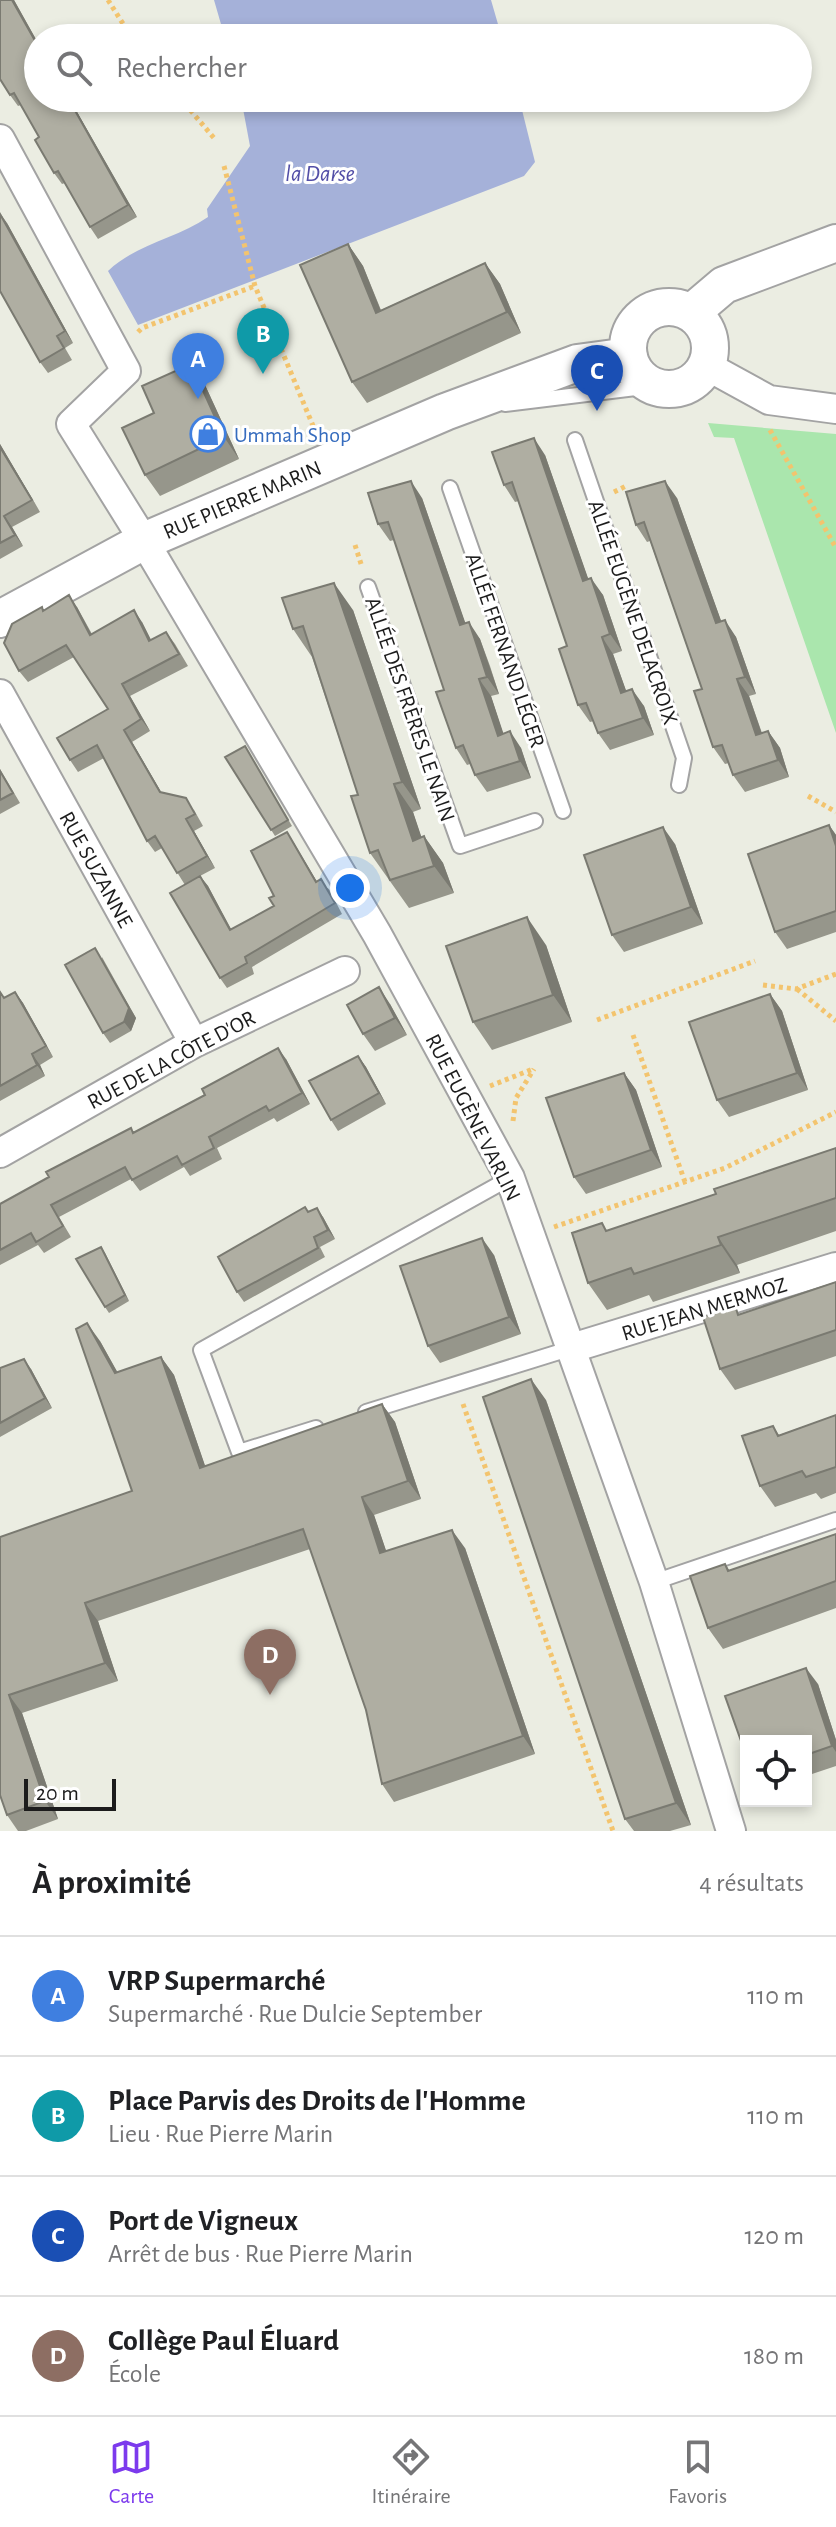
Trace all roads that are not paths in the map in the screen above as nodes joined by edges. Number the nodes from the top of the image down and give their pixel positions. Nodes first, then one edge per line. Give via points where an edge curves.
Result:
1 (0, 139) edge
2 (836, 243) edge
3 (691, 313) junction
4 (629, 356) junction
5 (707, 366) junction
6 (652, 386) junction
7 (836, 409) edge
8 (445, 412) junction
9 (575, 440) dead end
10 (450, 488) dead end
11 (144, 541) junction
12 (368, 587) dead end
13 (0, 619) edge
14 (0, 694) edge
15 (679, 785) dead end
16 (563, 811) dead end
17 (535, 821) dead end
18 (345, 971) dead end
19 (194, 1043) junction
20 (0, 1153) edge
21 (507, 1171) junction
22 (836, 1267) edge
23 (572, 1348) junction
24 (836, 1520) edge
25 (654, 1582) junction
26 (731, 1831) edge

1 - 11 street, RUE EUGÈNE VARLIN via 126,371 71,424
2 - 3 street via 724,285
3 - 4 street via 665,307 640,318 628,342
3 - 5 street via 710,342
4 - 6 street via 633,368
4 - 8 street, RUE PIERRE MARIN via 577,363
5 - 6 street via 678,389
5 - 7 street via 769,400
6 - 8 lane
8 - 11 street, RUE PIERRE MARIN
9 - 15 lane, ALLÉE EUGÈNE DELACROIX via 684,758
10 - 16 lane, ALLÉE FERNAND LÉGER
11 - 13 street, RUE PIERRE MARIN
11 - 21 street, RUE EUGÈNE VARLIN via 377,934
12 - 17 lane, ALLÉE DES FRÈRES LE NAIN via 460,846
14 - 19 street, RUE SUZANNE
18 - 19 street, RUE DE LA CÔTE D'OR
19 - 20 street, RUE DE LA CÔTE D'OR
21 - 23 street, RUE EUGÈNE VARLIN
21 - 23 lane via 201,1350 239,1452
22 - 23 street, RUE JEAN MERMOZ
23 - 25 street, RUE EUGÈNE VARLIN
24 - 25 lane
25 - 26 street, RUE EUGÈNE VARLIN

